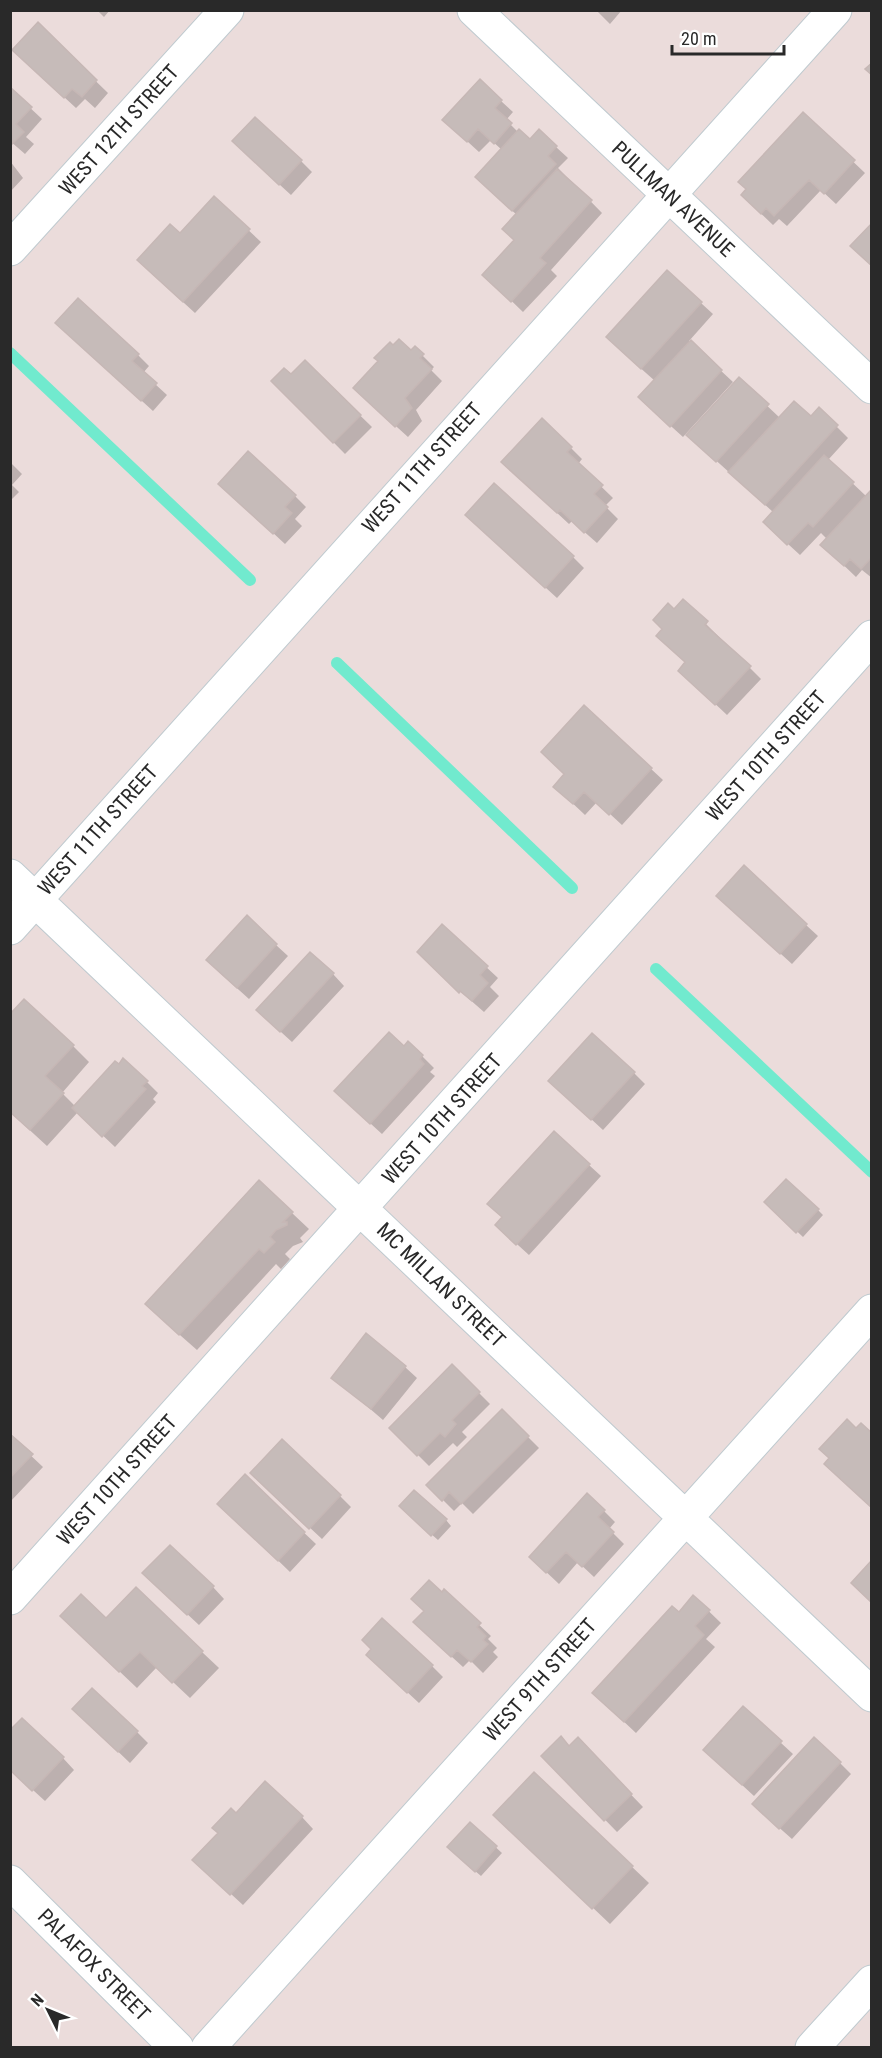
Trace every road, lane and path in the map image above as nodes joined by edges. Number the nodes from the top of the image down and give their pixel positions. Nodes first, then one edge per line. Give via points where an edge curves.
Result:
1 (227, 10) edge
2 (474, 10) edge
3 (835, 10) edge
4 (670, 195) junction
5 (10, 249) edge
6 (872, 387) edge
7 (872, 637) edge
8 (10, 876) edge
9 (35, 900) junction
10 (10, 928) edge
11 (361, 1210) junction
12 (872, 1311) edge
13 (687, 1518) junction
14 (10, 1598) edge
15 (872, 1695) edge
16 (10, 1882) edge
17 (872, 1982) edge
18 (177, 2048) edge
19 (208, 2048) edge
20 (812, 2048) edge

1 - 5 street, WEST 12TH STREET
2 - 4 street, PULLMAN AVENUE
3 - 4 street, WEST 11TH STREET
4 - 6 street, PULLMAN AVENUE
4 - 9 street, WEST 11TH STREET
7 - 11 street, WEST 10TH STREET
8 - 9 street, MC MILLAN STREET
9 - 10 street, WEST 11TH STREET
9 - 11 street, MC MILLAN STREET
11 - 13 street, MC MILLAN STREET
11 - 14 street, WEST 10TH STREET
12 - 13 street, WEST 9TH STREET
13 - 15 street, MC MILLAN STREET
13 - 19 street, WEST 9TH STREET
16 - 18 street, PALAFOX STREET
17 - 20 street

